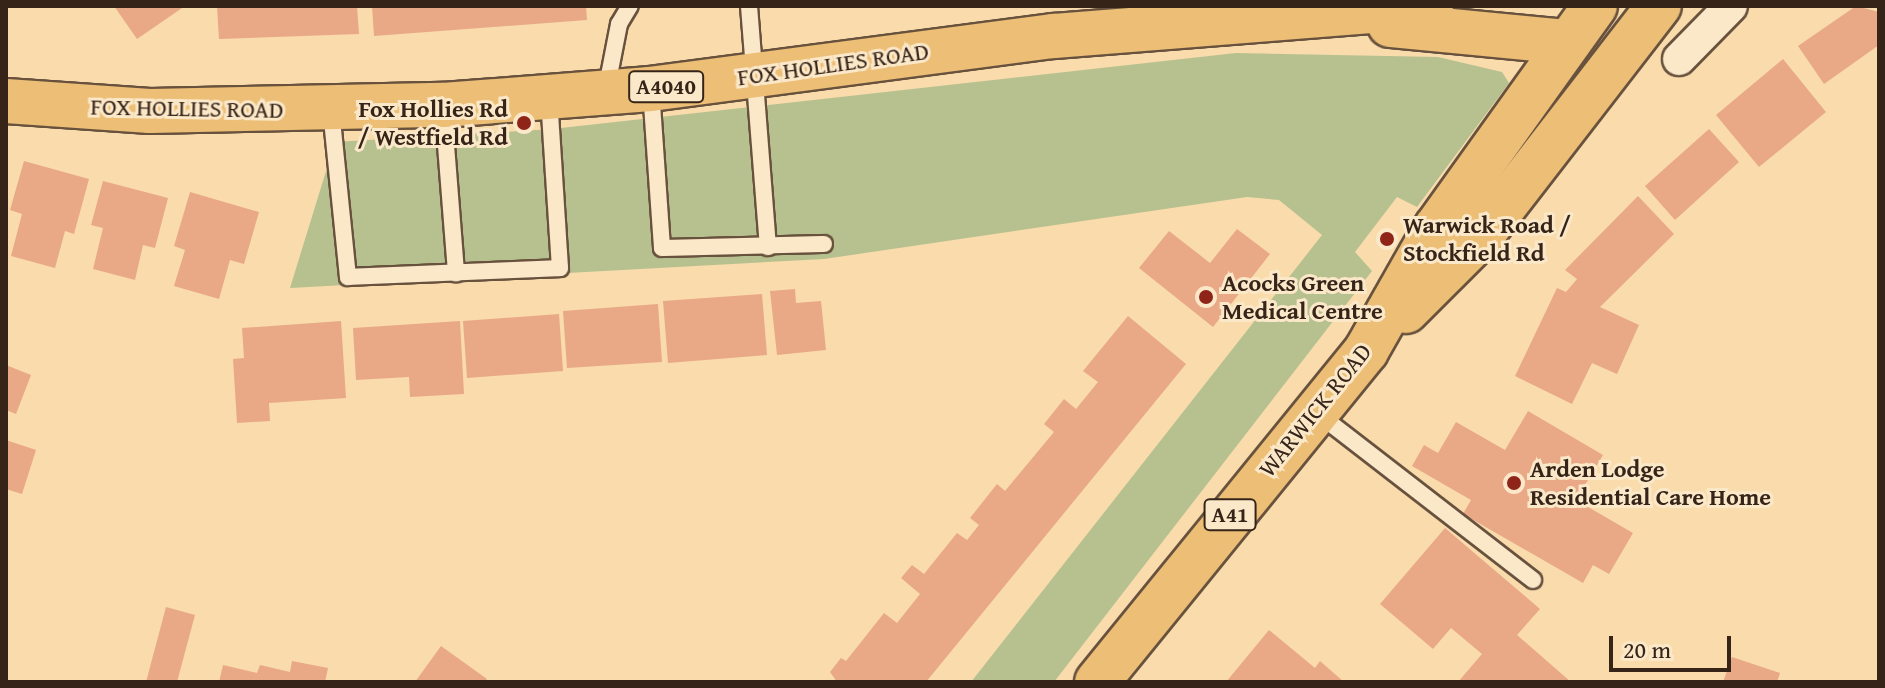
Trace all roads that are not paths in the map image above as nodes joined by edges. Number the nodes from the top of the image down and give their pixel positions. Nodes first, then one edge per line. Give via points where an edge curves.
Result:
1 (630, 6) edge
2 (749, 6) edge
3 (1431, 6) edge
4 (1595, 6) edge
5 (1731, 6) edge
6 (1324, 19) junction
7 (1647, 21) edge
8 (1567, 42) junction
9 (1679, 59) dead end
10 (756, 74) junction
11 (650, 89) junction
12 (606, 92) junction
13 (549, 97) junction
14 (6, 101) edge
15 (443, 105) junction
16 (331, 108) junction
17 (824, 244) dead end
18 (768, 247) junction
19 (456, 273) junction
20 (1366, 351) junction
21 (1316, 412) junction
22 (1533, 580) dead end
23 (1097, 682) edge

1 - 12 lane via 619,24
2 - 10 lane
3 - 6 main road, FOX HOLLIES ROAD / A4040
4 - 8 main road, WARWICK ROAD / A41
5 - 9 street
6 - 8 main road, FOX HOLLIES ROAD / A4040
6 - 10 main road, FOX HOLLIES ROAD / A4040 via 1054,36
7 - 8 main road, FOX HOLLIES ROAD
7 - 20 main road, A41 via 1481,236
8 - 20 main road, WARWICK ROAD / A41 via 1436,228
10 - 11 main road, FOX HOLLIES ROAD / A4040
10 - 18 lane
11 - 12 main road, FOX HOLLIES ROAD / A4040
11 - 18 lane via 662,248
12 - 13 main road, FOX HOLLIES ROAD / A4040
13 - 15 main road, FOX HOLLIES ROAD / A4040
13 - 19 lane via 560,268
14 - 16 main road, FOX HOLLIES ROAD / A4040 via 150,111
15 - 16 main road, FOX HOLLIES ROAD / A4040
15 - 19 lane
16 - 19 lane via 348,277
17 - 18 lane
20 - 21 main road, WARWICK ROAD / A41
21 - 22 lane
21 - 23 main road, WARWICK ROAD / A41

